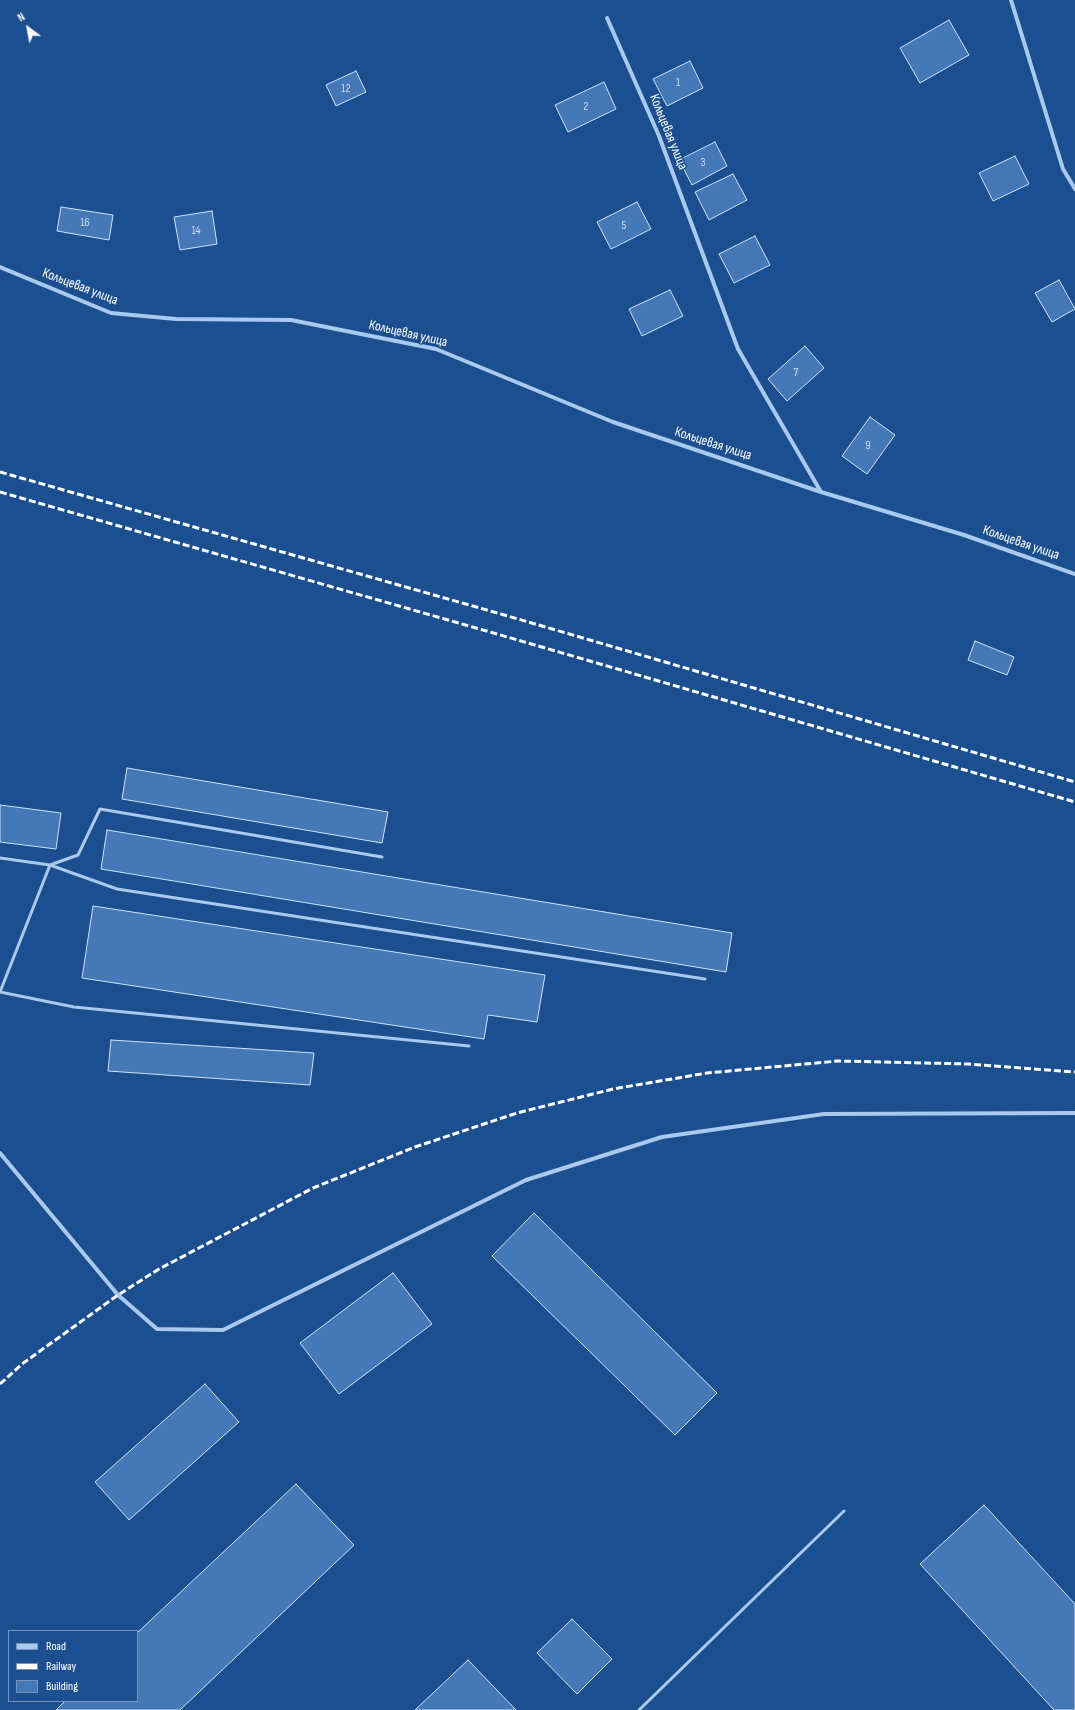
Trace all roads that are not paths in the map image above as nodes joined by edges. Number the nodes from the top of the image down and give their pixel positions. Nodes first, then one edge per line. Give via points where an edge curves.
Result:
1 (1011, 0) edge
2 (607, 18) dead end
3 (1075, 189) edge
4 (0, 267) edge
5 (822, 492) junction
6 (1075, 574) edge
7 (382, 857) dead end
8 (0, 858) edge
9 (50, 865) junction
10 (705, 979) dead end
11 (0, 992) edge
12 (469, 1046) dead end
13 (1075, 1113) edge
14 (0, 1153) edge
15 (844, 1511) dead end
16 (639, 1710) edge

1 - 3 street via 1063,169
2 - 5 street, Кольцевая улица via 659,136 738,349
4 - 5 street, Кольцевая улица via 111,313 176,319 291,320 436,349 613,422
5 - 6 street, Кольцевая улица via 964,535
7 - 9 lane via 100,809 78,855
8 - 9 lane
9 - 10 lane via 117,890
9 - 11 lane
11 - 12 lane via 74,1007
13 - 14 street via 824,1114 662,1137 526,1180 223,1330 157,1329 118,1295
15 - 16 lane

